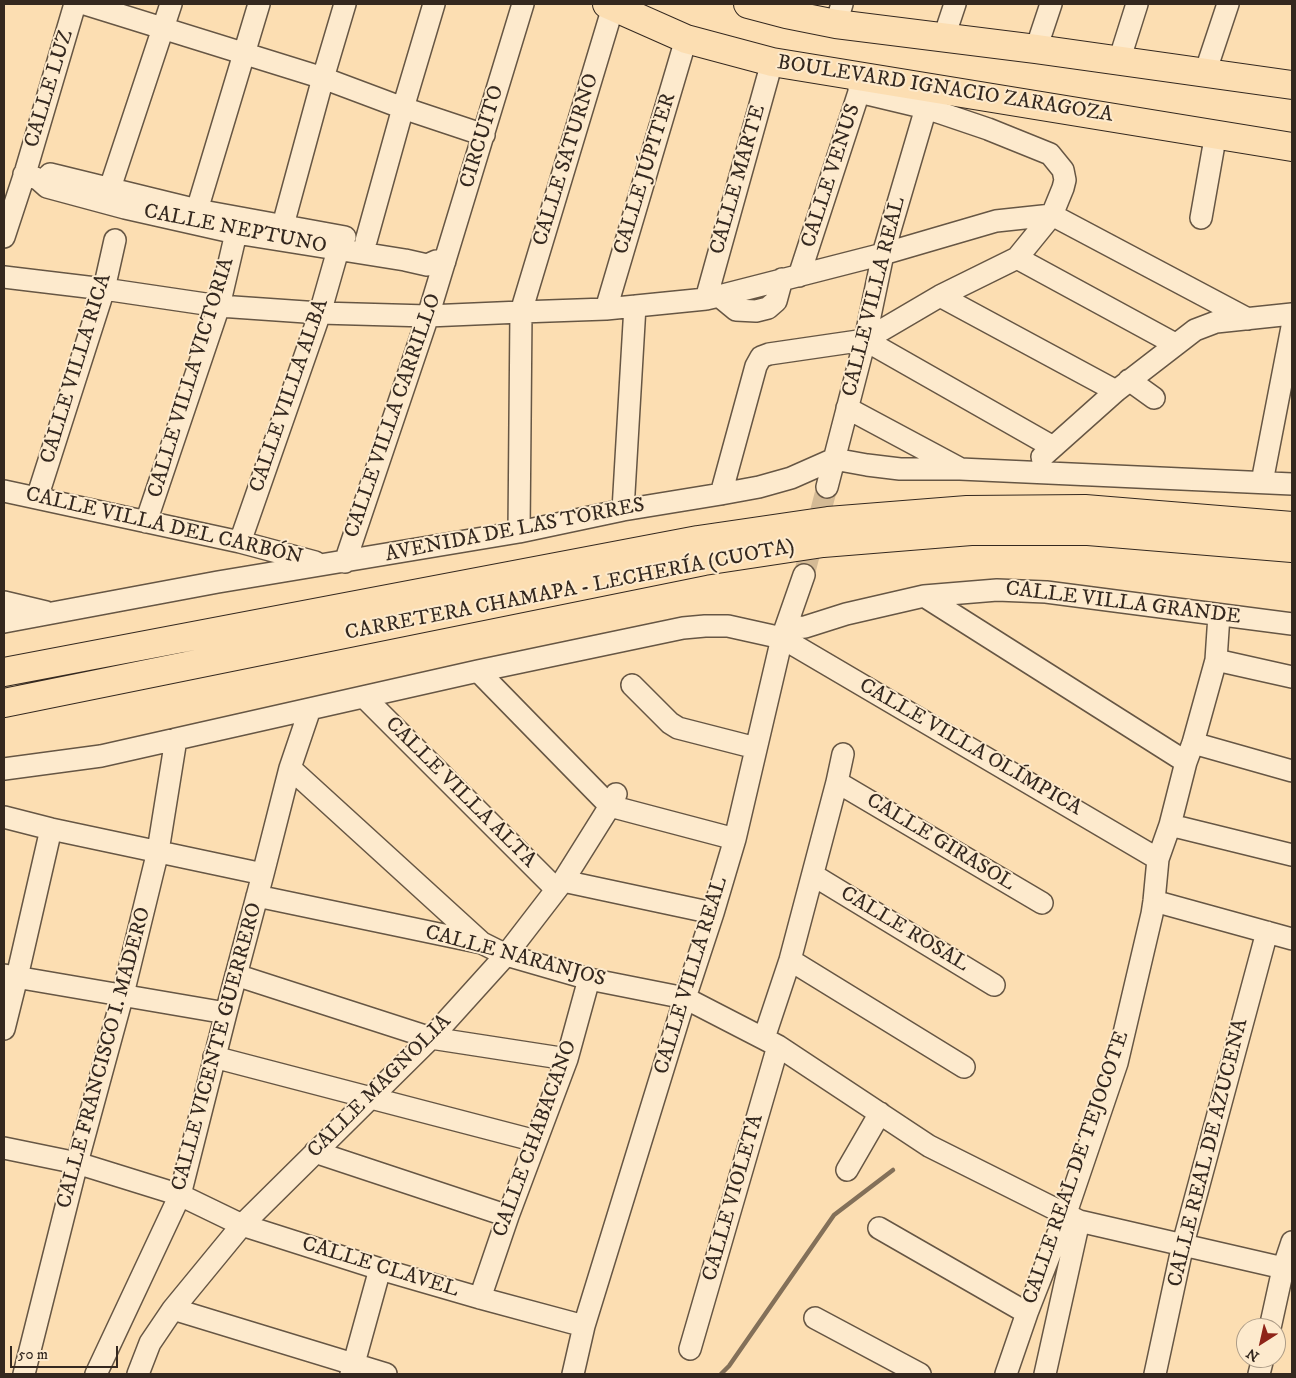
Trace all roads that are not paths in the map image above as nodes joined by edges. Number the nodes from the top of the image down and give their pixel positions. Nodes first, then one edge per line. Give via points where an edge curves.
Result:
1 (75, 4) edge
2 (84, 4) edge
3 (172, 4) edge
4 (259, 4) edge
5 (345, 4) edge
6 (434, 4) edge
7 (523, 4) edge
8 (748, 4) edge
9 (955, 4) edge
10 (1051, 4) edge
11 (1137, 4) edge
12 (1228, 4) edge
13 (610, 5) edge
14 (839, 14) edge
15 (164, 28) junction
16 (944, 37) junction
17 (686, 39) junction
18 (1036, 49) junction
19 (244, 53) junction
20 (1119, 61) junction
21 (772, 62) junction
22 (1205, 73) junction
23 (323, 78) junction
24 (1292, 83) edge
25 (859, 84) junction
26 (403, 108) junction
27 (926, 108) junction
28 (1216, 133) junction
29 (484, 135) junction
30 (1292, 146) edge
31 (31, 176) junction
32 (110, 188) junction
33 (197, 210) junction
34 (1052, 215) junction
35 (1201, 218) dead end
36 (283, 224) junction
37 (236, 233) junction
38 (4, 237) edge
39 (115, 240) dead end
40 (366, 241) junction
41 (338, 250) junction
42 (884, 254) junction
43 (1017, 258) junction
44 (441, 264) junction
45 (4, 277) edge
46 (791, 278) junction
47 (104, 289) junction
48 (940, 296) junction
49 (712, 297) junction
50 (219, 306) junction
51 (635, 306) junction
52 (606, 309) junction
53 (521, 312) junction
54 (320, 313) junction
55 (1292, 314) edge
56 (428, 316) junction
57 (1248, 319) junction
58 (1292, 327) edge
59 (865, 340) junction
60 (1175, 344) junction
61 (1288, 379) edge
62 (1123, 385) junction
63 (1154, 398) dead end
64 (847, 408) junction
65 (1053, 447) junction
66 (834, 459) junction
67 (960, 469) junction
68 (1024, 471) junction
69 (1262, 482) junction
70 (1292, 484) edge
71 (827, 488) tunnel mouth
72 (4, 491) edge
73 (720, 494) junction
74 (37, 498) junction
75 (623, 510) junction
76 (146, 522) junction
77 (1292, 526) edge
78 (519, 532) junction
79 (240, 542) junction
80 (1292, 548) edge
81 (335, 563) junction
82 (804, 575) tunnel mouth
83 (924, 596) junction
84 (4, 602) edge
85 (53, 614) junction
86 (1219, 615) junction
87 (4, 622) edge
88 (1292, 624) edge
89 (783, 633) junction
90 (1216, 660) junction
91 (478, 671) junction
92 (4, 672) edge
93 (1292, 677) edge
94 (632, 685) dead end
95 (364, 697) junction
96 (4, 703) edge
97 (310, 709) junction
98 (176, 739) junction
99 (756, 748) junction
100 (1189, 752) junction
101 (843, 754) dead end
102 (290, 768) junction
103 (4, 770) edge
104 (1292, 771) edge
105 (837, 782) junction
106 (613, 800) junction
107 (4, 817) edge
108 (1170, 825) junction
109 (51, 829) junction
110 (735, 839) junction
111 (158, 851) junction
112 (1292, 855) edge
113 (1158, 858) junction
114 (264, 874) junction
115 (813, 874) junction
116 (559, 885) junction
117 (257, 896) junction
118 (1154, 901) junction
119 (1042, 903) dead end
120 (712, 914) junction
121 (1267, 932) junction
122 (1292, 939) edge
123 (482, 943) junction
124 (506, 955) junction
125 (790, 960) junction
126 (236, 975) junction
127 (10, 976) edge
128 (589, 979) junction
129 (994, 985) dead end
130 (123, 994) junction
131 (684, 998) junction
132 (226, 1013) junction
133 (4, 1028) edge
134 (431, 1038) junction
135 (771, 1042) junction
136 (214, 1057) junction
137 (567, 1059) junction
138 (964, 1067) dead end
139 (370, 1098) junction
140 (880, 1114) junction
141 (536, 1141) junction
142 (4, 1148) edge
143 (315, 1152) junction
144 (77, 1163) junction
145 (847, 1170) dead end
146 (180, 1195) junction
147 (508, 1216) junction
148 (1072, 1217) junction
149 (242, 1225) junction
150 (879, 1228) dead end
151 (1292, 1242) edge
152 (1183, 1244) junction
153 (380, 1269) junction
154 (1288, 1269) edge
155 (480, 1298) junction
156 (172, 1309) junction
157 (1027, 1313) junction
158 (815, 1318) dead end
159 (1273, 1318) edge
160 (584, 1326) junction
161 (690, 1349) dead end
162 (353, 1369) edge
163 (24, 1374) edge
164 (96, 1374) edge
165 (138, 1374) edge
166 (386, 1374) edge
167 (573, 1374) edge
168 (920, 1374) edge
169 (1006, 1374) edge
170 (1045, 1374) edge
171 (1155, 1374) edge

1 - 31 street, CALLE LUZ
2 - 15 street
3 - 15 street
4 - 19 street
5 - 23 street
6 - 26 street
7 - 29 street, CIRCUITO
8 - 14 main road via 786,14
9 - 16 street
10 - 18 street
11 - 20 street
12 - 22 street
13 - 17 main road, BOULEVARD IGNACIO ZARAGOZA
13 - 53 street, CALLE SATURNO
14 - 16 main road
15 - 19 street
15 - 32 street
16 - 18 main road
17 - 21 main road, BOULEVARD IGNACIO ZARAGOZA
17 - 52 street, CALLE JÚPITER
18 - 20 main road
19 - 23 street
19 - 33 street
20 - 22 main road
21 - 25 main road, BOULEVARD IGNACIO ZARAGOZA
21 - 49 street, CALLE MARTE
22 - 24 main road
23 - 26 street
23 - 36 street
25 - 27 street
25 - 28 main road, BOULEVARD IGNACIO ZARAGOZA
25 - 46 street, CALLE VENUS
26 - 29 street
26 - 40 street
27 - 34 street via 988,128 1050,154 1063,170 1065,180
27 - 42 street, CALLE VILLA REAL
28 - 30 main road, BOULEVARD IGNACIO ZARAGOZA
28 - 35 street
29 - 44 street, CIRCUITO
31 - 32 street, CALLE NEPTUNO via 50,174
31 - 37 street, CALLE NEPTUNO via 56,190
31 - 38 street, CALLE LUZ
32 - 33 street, CALLE NEPTUNO
33 - 36 street, CALLE NEPTUNO
34 - 42 street via 996,221
34 - 43 street
34 - 57 street
36 - 40 street, CALLE NEPTUNO
37 - 41 street, CALLE NEPTUNO
37 - 50 street, CALLE VILLA VICTORIA
39 - 47 street, CALLE VILLA RICA
40 - 44 street, CALLE NEPTUNO via 427,255
41 - 44 street, CALLE NEPTUNO via 427,265
41 - 54 street, CALLE VILLA ALBA
42 - 46 street
42 - 59 street, CALLE VILLA REAL
43 - 48 street
43 - 60 street
44 - 56 street, CALLE VILLA CARRILLO
45 - 47 street
46 - 49 street
47 - 50 street
47 - 74 street, CALLE VILLA RICA
48 - 59 street
48 - 62 street
49 - 51 street
50 - 54 street
50 - 76 street, CALLE VILLA VICTORIA
51 - 52 street
51 - 75 street
52 - 53 street
53 - 56 street
53 - 78 street, CALLE SATURNO
54 - 56 street
54 - 79 street, CALLE VILLA ALBA
55 - 57 street
56 - 81 street, CALLE VILLA CARRILLO
57 - 60 street via 1216,322 1195,330
58 - 61 street
59 - 64 street, CALLE VILLA REAL
59 - 65 street
59 - 73 street via 761,357
60 - 62 street
61 - 69 street
62 - 63 street
62 - 65 street
64 - 66 street, CALLE VILLA REAL
64 - 67 street
65 - 68 street
66 - 67 street via 900,469
66 - 71 street, CALLE VILLA REAL
66 - 73 street, AVENIDA DE LAS TORRES via 791,478
67 - 68 street
68 - 69 street
69 - 70 street
72 - 74 street, CALLE VILLA DEL CARBÓN
73 - 75 street, AVENIDA DE LAS TORRES
74 - 76 street, CALLE VILLA DEL CARBÓN
75 - 78 street, AVENIDA DE LAS TORRES
76 - 79 street, CALLE VILLA DEL CARBÓN
77 - 92 main road, CARRETERA CHAMAPA - LECHERÍA (CUOTA) via 1086,509 967,510 828,521 698,540
78 - 81 street, AVENIDA DE LAS TORRES
79 - 81 street, CALLE VILLA DEL CARBÓN
80 - 96 main road, CARRETERA CHAMAPA - LECHERÍA (CUOTA) via 1088,531 971,531 823,543 704,561
81 - 85 street, AVENIDA DE LAS TORRES
82 - 89 street, CALLE VILLA REAL
83 - 86 street, CALLE VILLA GRANDE via 997,590 1046,592
83 - 89 street, CALLE VILLA GRANDE
83 - 100 street
84 - 85 street
85 - 87 street, AVENIDA DE LAS TORRES
86 - 88 street, CALLE VILLA GRANDE
86 - 90 street, CALLE REAL DE TEJOCOTE
89 - 91 street via 728,626 683,628
89 - 99 street, CALLE VILLA REAL
89 - 113 street, CALLE VILLA OLÍMPICA
90 - 93 street
90 - 100 street, CALLE REAL DE TEJOCOTE
91 - 95 street
91 - 106 street
94 - 99 street via 678,728
95 - 97 street
95 - 116 street, CALLE VILLA ALTA
97 - 98 street
97 - 102 street, CALLE VICENTE GUERRERO
98 - 103 street via 101,756
98 - 111 street, CALLE FRANCISCO I. MADERO
99 - 110 street, CALLE VILLA REAL
100 - 104 street
100 - 108 street, CALLE REAL DE TEJOCOTE
101 - 105 street, CALLE VIOLETA
102 - 114 street, CALLE VICENTE GUERRERO
102 - 123 street
105 - 115 street, CALLE VIOLETA
105 - 119 street, CALLE GIRASOL
106 - 110 street
106 - 116 street, CALLE MAGNOLIA
107 - 109 street
108 - 112 street
108 - 113 street, CALLE REAL DE TEJOCOTE
109 - 111 street
109 - 127 street
110 - 120 street, CALLE VILLA REAL
111 - 114 street
111 - 130 street, CALLE FRANCISCO I. MADERO
113 - 118 street, CALLE REAL DE TEJOCOTE
114 - 117 street, CALLE VICENTE GUERRERO
115 - 125 street, CALLE VIOLETA
115 - 129 street, CALLE ROSAL
116 - 120 street
116 - 124 street, CALLE MAGNOLIA
117 - 123 street, CALLE NARANJOS
117 - 126 street, CALLE VICENTE GUERRERO
118 - 121 street
118 - 148 street, CALLE REAL DE TEJOCOTE via 1117,1063
120 - 131 street, CALLE VILLA REAL
121 - 122 street
121 - 152 street, CALLE REAL DE AZUCENA
123 - 124 street, CALLE NARANJOS
124 - 128 street, CALLE NARANJOS
124 - 134 street, CALLE MAGNOLIA
125 - 135 street, CALLE VIOLETA
125 - 138 street
126 - 132 street, CALLE VICENTE GUERRERO
126 - 134 street
127 - 130 street
127 - 133 street
128 - 131 street, CALLE NARANJOS
128 - 137 street, CALLE CHABACANO
130 - 132 street
130 - 144 street, CALLE FRANCISCO I. MADERO
131 - 135 street, CALLE NARANJOS
131 - 160 street, CALLE VILLA REAL
132 - 136 street, CALLE VICENTE GUERRERO
134 - 137 street
134 - 139 street, CALLE MAGNOLIA
135 - 140 street, CALLE NARANJOS
135 - 161 street, CALLE VIOLETA
136 - 139 street
136 - 146 street, CALLE VICENTE GUERRERO
137 - 141 street, CALLE CHABACANO
139 - 141 street
139 - 143 street, CALLE MAGNOLIA
140 - 145 street
140 - 148 street, CALLE NARANJOS via 929,1146
141 - 147 street, CALLE CHABACANO
142 - 144 street, CALLE CLAVEL
143 - 147 street
143 - 149 street, CALLE MAGNOLIA
144 - 146 street, CALLE CLAVEL
144 - 163 street, CALLE FRANCISCO I. MADERO
146 - 149 street, CALLE CLAVEL
146 - 164 street, CALLE VICENTE GUERRERO
147 - 155 street, CALLE CHABACANO
148 - 152 street, CALLE NARANJOS
148 - 157 street, CALLE REAL DE TEJOCOTE
148 - 170 street
149 - 153 street, CALLE CLAVEL
149 - 156 street, CALLE MAGNOLIA
150 - 157 street
151 - 154 street
152 - 154 street, CALLE NARANJOS
152 - 171 street, CALLE REAL DE AZUCENA
153 - 155 street, CALLE CLAVEL
153 - 162 street
154 - 159 street
155 - 160 street, CALLE CLAVEL
156 - 162 street
156 - 165 street, CALLE MAGNOLIA via 150,1343
157 - 169 street, CALLE REAL DE TEJOCOTE
158 - 168 street
160 - 167 street, CALLE VILLA REAL
162 - 166 street

